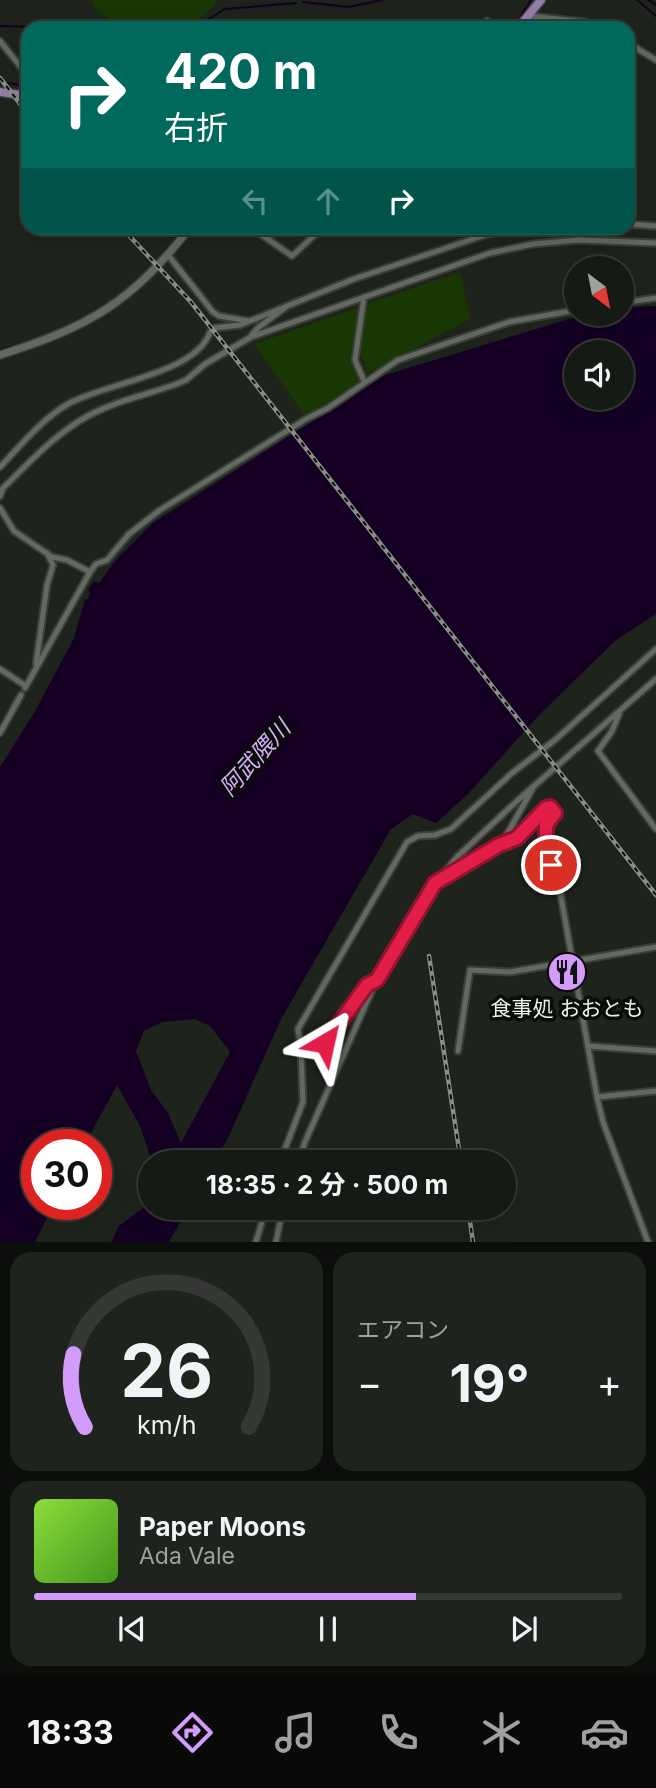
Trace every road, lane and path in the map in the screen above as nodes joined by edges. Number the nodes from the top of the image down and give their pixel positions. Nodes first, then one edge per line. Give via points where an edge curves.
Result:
1 (541, 0) edge
2 (530, 16) junction
3 (525, 21) edge
4 (575, 21) edge
5 (0, 41) edge
6 (635, 47) edge
7 (656, 60) edge
8 (21, 67) edge
9 (0, 92) edge
10 (21, 95) edge
11 (635, 224) edge
12 (656, 226) edge
13 (184, 235) edge
14 (262, 235) edge
15 (315, 235) edge
16 (491, 235) edge
17 (656, 243) edge
18 (168, 255) junction
19 (363, 297) junction
20 (656, 298) edge
21 (295, 301) junction
22 (634, 301) edge
23 (564, 312) edge
24 (249, 321) junction
25 (251, 337) junction
26 (0, 355) edge
27 (364, 381) junction
28 (0, 467) edge
29 (0, 496) edge
30 (0, 508) edge
31 (47, 553) junction
32 (90, 572) junction
33 (656, 649) edge
34 (36, 667) junction
35 (0, 670) edge
36 (656, 679) edge
37 (21, 695) dead end
38 (621, 710) junction
39 (0, 733) edge
40 (535, 785) junction
41 (656, 829) edge
42 (502, 843) junction
43 (435, 883) junction
44 (656, 947) edge
45 (573, 963) junction
46 (377, 980) junction
47 (588, 1046) junction
48 (303, 1047) junction
49 (458, 1051) dead end
50 (656, 1051) edge
51 (656, 1091) edge
52 (597, 1097) junction
53 (285, 1150) edge
54 (302, 1150) edge
55 (262, 1220) edge
56 (280, 1220) edge
57 (256, 1242) edge
58 (275, 1242) edge
59 (648, 1242) edge

1 - 2 main road
2 - 3 main road
2 - 4 street
5 - 8 street
6 - 7 street
9 - 10 main road
11 - 12 street
13 - 18 street
14 - 15 street via 292,257
16 - 21 street
17 - 19 street via 578,240 533,244
18 - 24 street via 213,312
18 - 26 street via 127,295 96,317
19 - 25 street
19 - 27 street via 355,360
20 - 22 street
21 - 24 street
21 - 25 street
23 - 27 street via 509,322 449,341 398,360
24 - 28 street via 213,330 200,350 180,363 64,406
25 - 29 street via 174,386 85,417 52,441
27 - 32 street via 328,408 160,510
30 - 31 street via 14,531
31 - 32 street
31 - 34 street via 52,565
32 - 34 street
33 - 48 street via 452,829 418,835 407,842 298,1029
34 - 35 street via 26,687
36 - 38 street
37 - 39 street
38 - 40 street
38 - 41 street via 598,751
40 - 42 street
40 - 43 street
42 - 43 street
42 - 45 street via 517,838 546,808 555,813 546,825 546,841 558,875
43 - 46 street
44 - 45 street
45 - 47 street
45 - 49 street via 510,972 470,970
46 - 48 street via 367,985 320,1048
46 - 54 street
47 - 50 street
47 - 52 street
48 - 53 street via 303,1102
51 - 52 street
52 - 59 street
55 - 57 street
56 - 58 street

